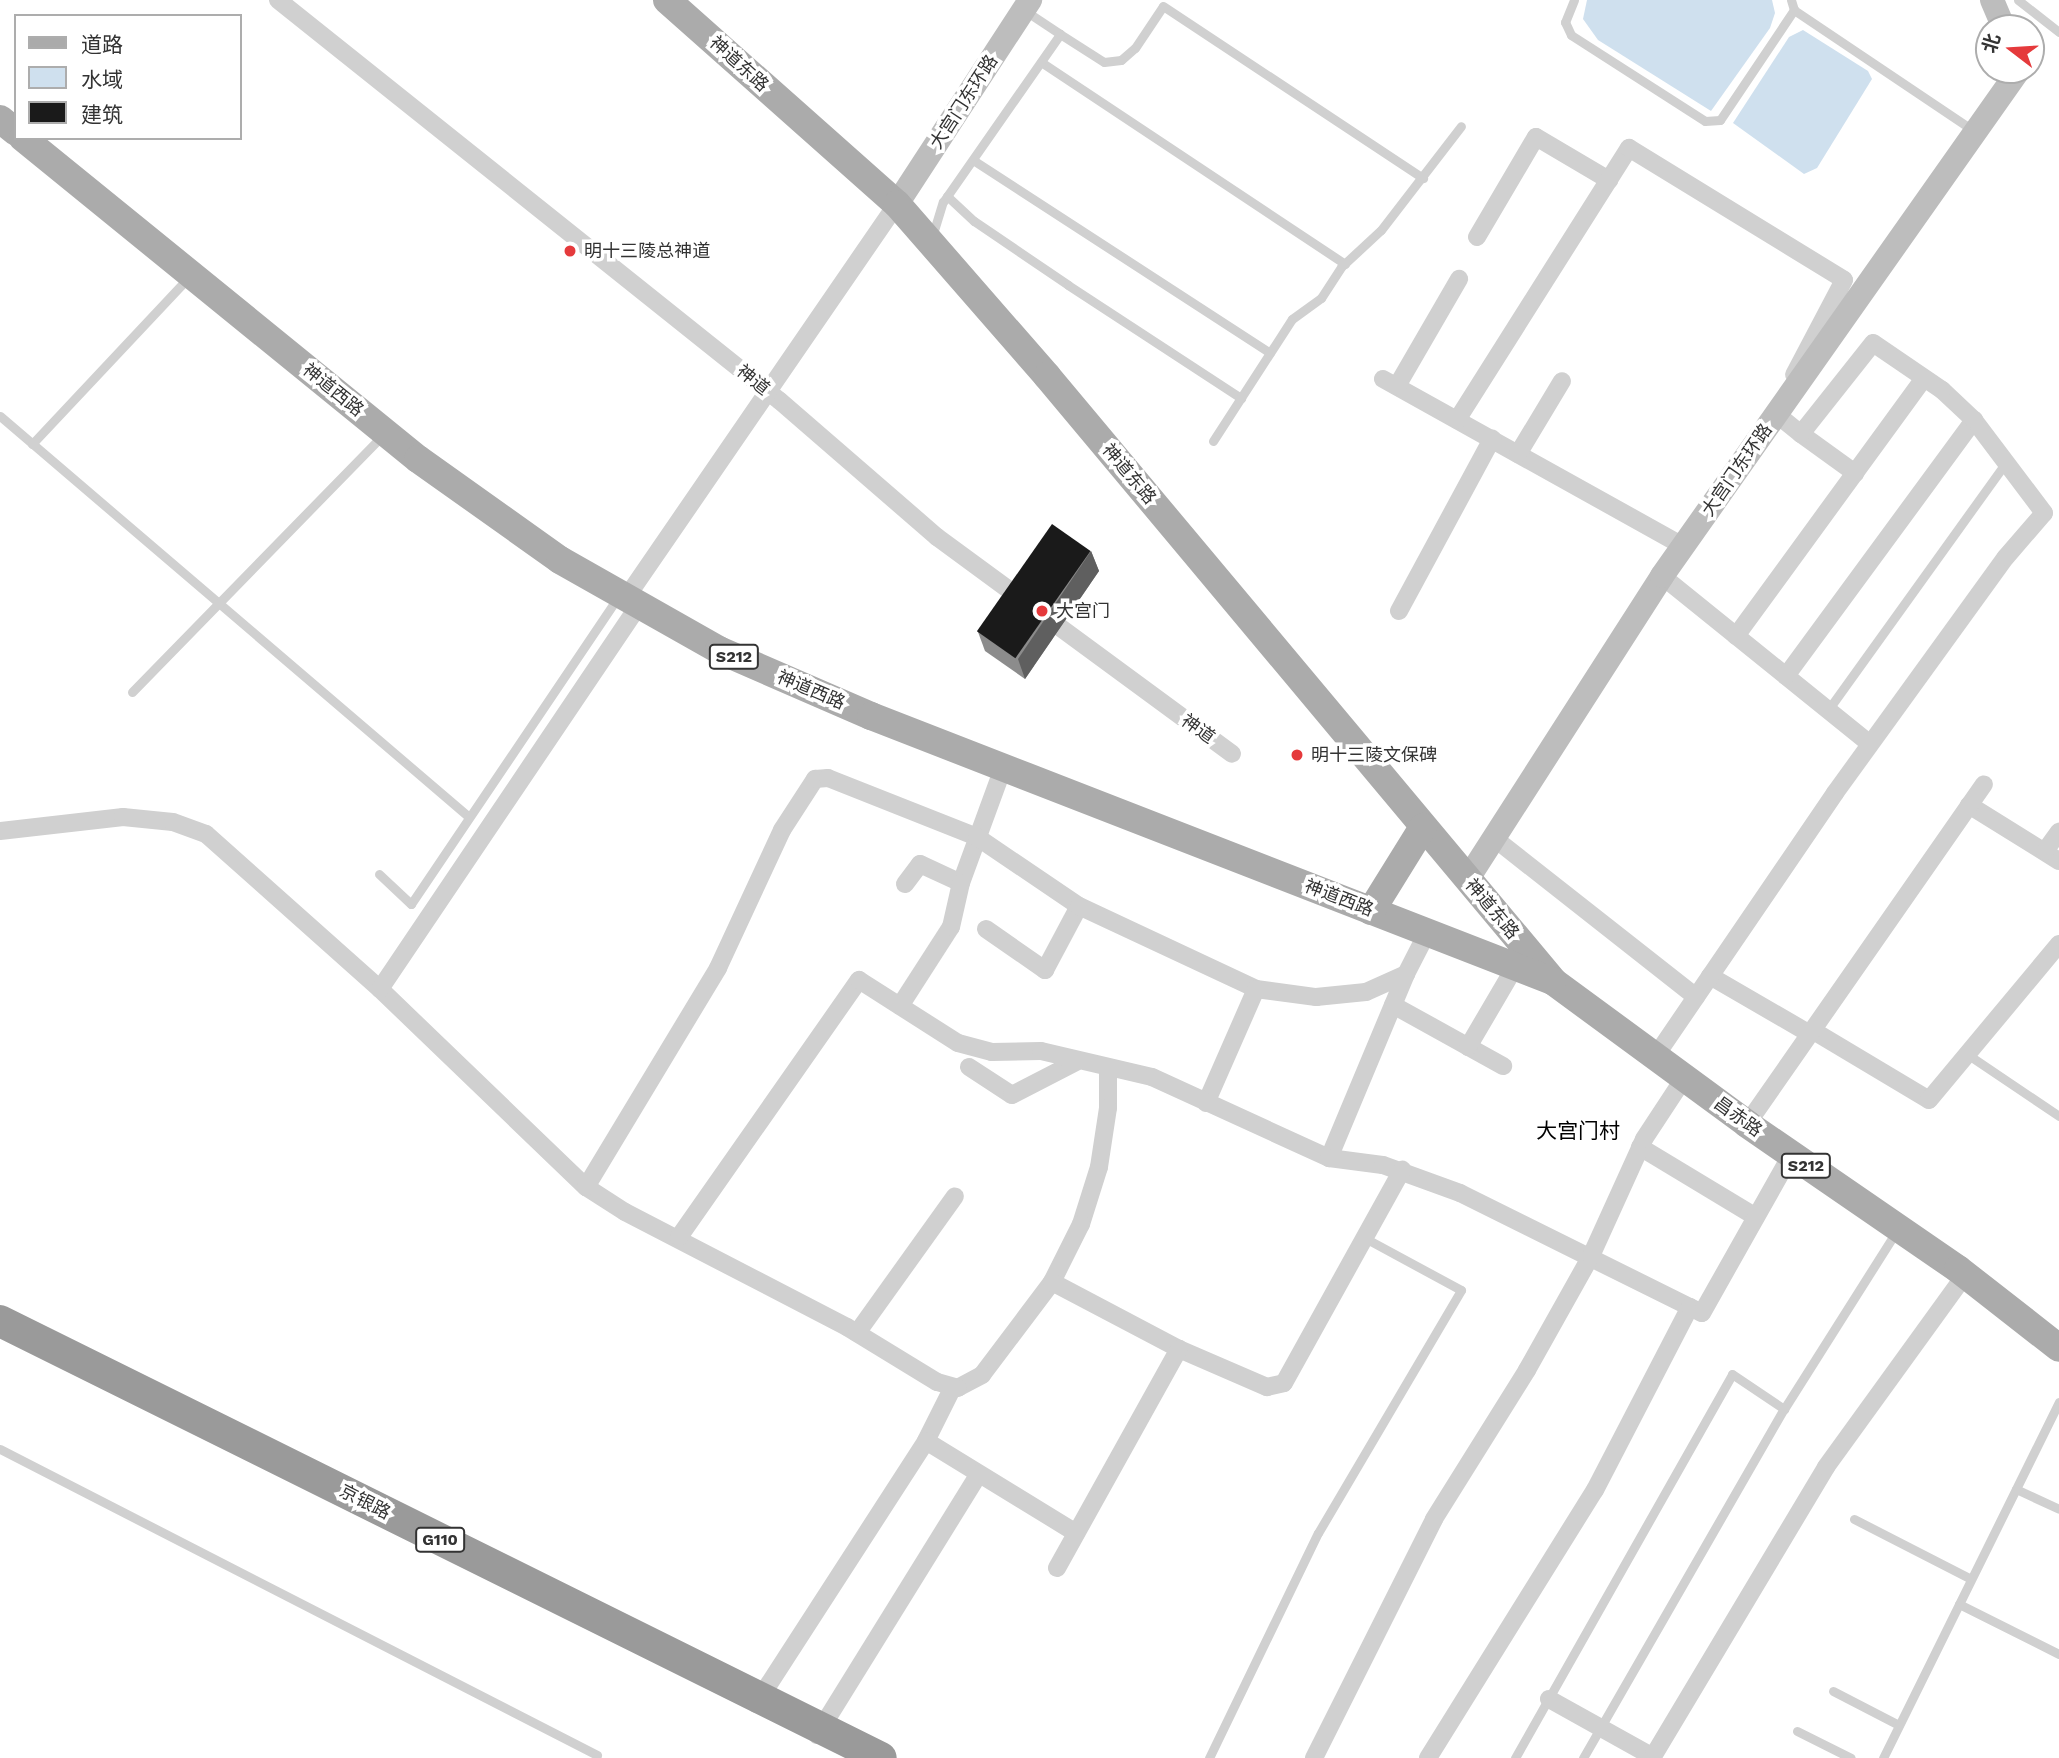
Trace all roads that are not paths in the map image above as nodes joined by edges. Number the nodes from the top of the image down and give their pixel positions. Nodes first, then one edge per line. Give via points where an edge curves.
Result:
1 (278, 0) edge
2 (667, 0) edge
3 (1574, 0) edge
4 (2018, 0) edge
5 (1027, 5) edge
6 (1792, 5) edge
7 (2059, 32) edge
8 (1060, 34) junction
9 (1041, 62) junction
10 (2010, 84) edge
11 (0, 119) edge
12 (1461, 126) dead end
13 (14, 130) edge
14 (1976, 132) junction
15 (25, 140) edge
16 (973, 160) junction
17 (1423, 178) junction
18 (1609, 180) junction
19 (947, 197) junction
20 (897, 204) junction
21 (1477, 237) dead end
22 (930, 242) junction
23 (1345, 264) junction
24 (191, 274) junction
25 (1459, 279) dead end
26 (1270, 353) junction
27 (1924, 378) junction
28 (1562, 381) dead end
29 (767, 391) junction
30 (1241, 398) junction
31 (1776, 414) junction
32 (0, 416) edge
33 (1457, 420) junction
34 (1974, 420) junction
35 (385, 432) junction
36 (1801, 434) junction
37 (1492, 439) junction
38 (1213, 441) dead end
39 (32, 444) junction
40 (1518, 454) junction
41 (2006, 462) junction
42 (1855, 473) junction
43 (1683, 546) junction
44 (1662, 576) junction
45 (629, 599) junction
46 (218, 603) junction
47 (1399, 611) dead end
48 (1736, 636) junction
49 (1786, 676) junction
50 (132, 692) dead end
51 (1828, 710) junction
52 (1870, 744) junction
53 (1231, 754) dead end
54 (1003, 768) junction
55 (1984, 784) dead end
56 (1969, 805) junction
57 (469, 817) junction
58 (1423, 827) junction
59 (0, 831) edge
60 (2059, 832) edge
61 (977, 837) junction
62 (1494, 838) junction
63 (2052, 856) edge
64 (379, 874) dead end
65 (1467, 880) junction
66 (961, 883) junction
67 (905, 884) dead end
68 (1079, 906) junction
69 (1371, 911) junction
70 (986, 929) dead end
71 (1427, 933) junction
72 (2059, 944) edge
73 (1515, 967) junction
74 (1406, 974) junction
75 (1710, 976) junction
76 (1554, 982) junction
77 (380, 989) junction
78 (1256, 989) junction
79 (1696, 997) junction
80 (1393, 1005) junction
81 (900, 1006) junction
82 (1811, 1032) junction
83 (1468, 1047) junction
84 (1967, 1054) junction
85 (1655, 1057) junction
86 (1076, 1062) junction
87 (1503, 1066) dead end
88 (969, 1068) dead end
89 (1108, 1069) junction
90 (1684, 1078) junction
91 (1206, 1103) junction
92 (2059, 1116) edge
93 (1747, 1124) junction
94 (1640, 1147) junction
95 (1791, 1155) junction
96 (1328, 1158) junction
97 (1402, 1170) junction
98 (586, 1187) junction
99 (955, 1196) dead end
100 (1756, 1217) junction
101 (1898, 1229) junction
102 (679, 1237) junction
103 (1365, 1238) junction
104 (1591, 1256) junction
105 (1965, 1275) junction
106 (1052, 1282) junction
107 (1690, 1307) junction
108 (0, 1321) edge
109 (857, 1333) junction
110 (0, 1339) edge
111 (2059, 1348) edge
112 (1179, 1349) junction
113 (953, 1387) junction
114 (2059, 1402) edge
115 (1784, 1409) junction
116 (926, 1441) junction
117 (0, 1449) edge
118 (979, 1474) junction
119 (2016, 1489) junction
120 (2059, 1509) edge
121 (1854, 1519) dead end
122 (1076, 1533) junction
123 (1057, 1568) dead end
124 (1971, 1579) junction
125 (1959, 1604) junction
126 (2059, 1654) edge
127 (1833, 1691) dead end
128 (1549, 1699) junction
129 (757, 1703) junction
130 (1899, 1725) junction
131 (1601, 1728) junction
132 (1797, 1731) dead end
133 (818, 1733) junction
134 (597, 1755) dead end
135 (859, 1758) edge
136 (881, 1758) edge
137 (1209, 1758) edge
138 (1314, 1758) edge
139 (1428, 1758) edge
140 (1515, 1758) edge
141 (1583, 1758) edge
142 (1653, 1758) edge
143 (1851, 1758) edge
144 (1883, 1758) edge

1 - 29 street, 神道
2 - 20 main road, 神道东路 / S212
3 - 6 lane via 1565,22 1571,35 1705,121 1720,120
4 - 7 lane
5 - 8 lane
5 - 20 street, 大宫门东环路
6 - 14 lane
8 - 9 lane
8 - 17 lane via 1104,62 1121,60 1135,48 1163,6
9 - 16 lane
9 - 23 lane
10 - 14 street, 大宫门东环路
11 - 13 main road
12 - 17 lane
14 - 31 street, 大宫门东环路
15 - 24 main road, 神道西路 / S212
16 - 19 lane
16 - 26 lane
17 - 23 lane via 1381,230
18 - 21 street via 1536,137
18 - 31 street via 1629,148 1844,281 1810,339
18 - 33 street
19 - 22 lane
19 - 30 lane via 1047,271
20 - 22 main road, 神道东路 / S212
20 - 29 street
22 - 58 main road, 神道东路 / S212
23 - 26 lane via 1321,298 1292,319
24 - 35 main road, 神道西路 / S212
24 - 39 lane
25 - 33 street via 1390,383
26 - 30 lane
27 - 34 street
27 - 36 street via 1873,343
27 - 42 street
28 - 40 street
29 - 45 street
29 - 53 street, 神道 via 937,537
30 - 38 lane
31 - 36 street
31 - 43 street, 大宫门东环路
32 - 39 lane
33 - 37 street
34 - 41 street
34 - 49 street
35 - 45 main road, 神道西路 / S212 via 560,560
35 - 46 lane
36 - 42 street
37 - 40 street
37 - 47 street
39 - 46 lane
40 - 43 street
41 - 51 lane
41 - 52 street via 2044,513 2006,557
42 - 48 street
43 - 44 street, 大宫门东环路
44 - 48 street
44 - 62 street, 大宫门东环路
45 - 54 main road, 神道西路 / S212 via 719,650
45 - 57 lane
45 - 77 street
46 - 50 lane
46 - 57 lane
48 - 49 street
49 - 51 street
51 - 52 street
52 - 75 street
54 - 61 street
54 - 69 main road, 神道西路 / S212
55 - 56 street
56 - 63 street
56 - 82 street
57 - 64 lane via 411,904
58 - 65 main road, 神道东路 / S212
58 - 69 main road via 1390,866
59 - 77 street via 123,817 173,822 206,834
60 - 63 street
61 - 66 street
61 - 68 street
61 - 98 street via 828,778 815,779 782,830 718,968
62 - 65 street, 大宫门东环路
62 - 79 street
65 - 76 main road, 神道东路 / S212
66 - 67 street via 920,864
66 - 81 street via 951,927
68 - 70 street via 1045,970
68 - 78 street
69 - 71 main road, 神道西路 / S212
71 - 73 main road, 神道西路 / S212
71 - 74 street
72 - 84 street
73 - 76 main road, 神道西路 / S212
73 - 83 street
74 - 78 street via 1366,992 1316,997
74 - 80 street
75 - 79 street
75 - 82 street
76 - 85 main road, 昌赤路 / S212
77 - 98 street
78 - 91 street
79 - 85 street
80 - 83 street
80 - 96 street
81 - 86 street via 958,1043 992,1052 1041,1051
81 - 102 street via 859,980
82 - 84 street via 1929,1100
82 - 93 street
83 - 87 street
84 - 92 lane
85 - 90 main road, 昌赤路 / S212
86 - 88 street via 1012,1095
86 - 89 street
89 - 91 street via 1152,1077
89 - 106 street via 1108,1108 1098,1167 1081,1224
90 - 93 main road, 昌赤路 / S212
90 - 94 street
91 - 96 street
93 - 95 main road, 昌赤路 / S212
94 - 100 street
94 - 104 street
95 - 100 street
95 - 101 main road, 昌赤路 / S212
96 - 97 street
97 - 103 street
97 - 104 street
98 - 102 street via 625,1212
99 - 109 street
100 - 107 street via 1702,1313
101 - 105 main road, 昌赤路 / S212
101 - 115 lane
102 - 109 street
103 - 112 street via 1284,1383 1268,1387
103 - 137 lane via 1461,1290 1318,1534
104 - 107 street
104 - 138 street via 1434,1519
105 - 111 main road, 昌赤路 / S212
105 - 142 street via 1826,1467
106 - 112 street
106 - 113 street via 982,1375
107 - 139 street via 1595,1490
108 - 129 highway, 京银路 / G110
109 - 113 street
110 - 129 highway, 京银路 / G110
112 - 122 street
113 - 116 street
114 - 119 lane
115 - 128 lane via 1732,1374
115 - 131 lane
116 - 118 street
116 - 129 street
117 - 134 lane
118 - 122 street
118 - 133 street
119 - 120 lane
119 - 124 lane
121 - 124 lane
122 - 123 street
124 - 125 lane
125 - 126 lane
125 - 130 lane
127 - 130 lane
128 - 131 street
128 - 140 lane
129 - 133 highway, 京银路 / G110
130 - 144 lane
131 - 141 lane
131 - 142 street
132 - 143 lane
133 - 135 highway, 京银路 / G110
133 - 136 highway, 京银路 / G110

